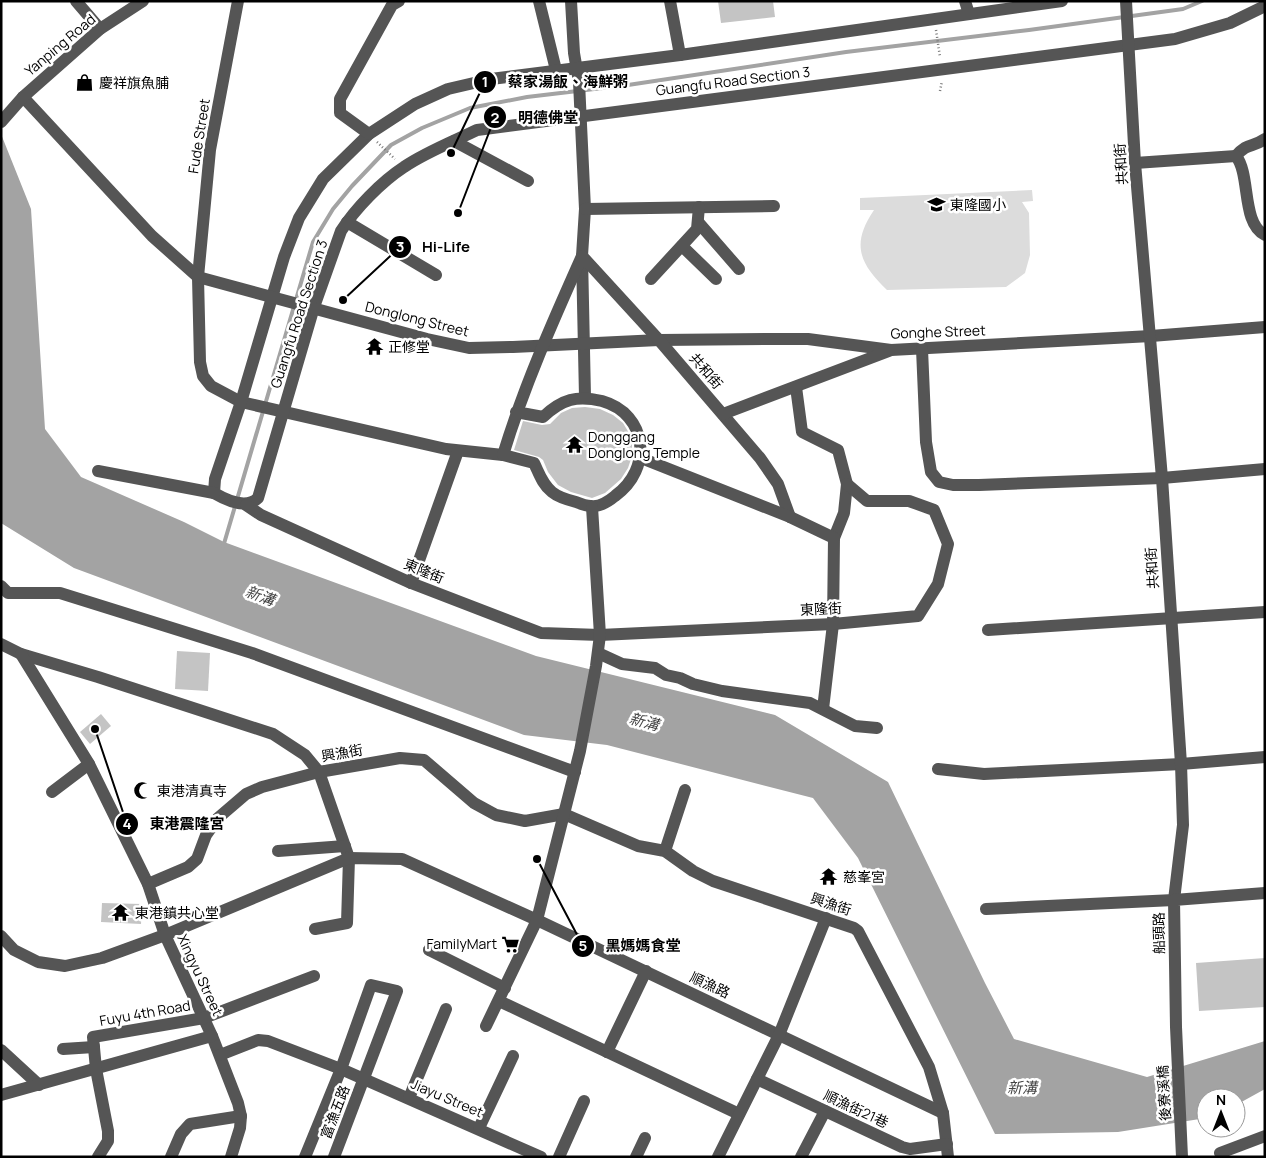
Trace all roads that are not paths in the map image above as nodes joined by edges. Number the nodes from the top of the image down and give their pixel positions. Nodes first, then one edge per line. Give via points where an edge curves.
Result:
1 (76, 1) edge
2 (143, 1) edge
3 (238, 1) edge
4 (399, 1) edge
5 (539, 1) edge
6 (571, 1) edge
7 (670, 1) edge
8 (966, 1) edge
9 (1062, 1) edge
10 (1126, 3) edge
11 (1265, 6) edge
12 (968, 14) junction
13 (100, 29) junction
14 (1128, 46) junction
15 (680, 55) junction
16 (577, 68) junction
17 (556, 70) junction
18 (23, 97) junction
19 (580, 116) junction
20 (1, 122) edge
21 (369, 134) junction
22 (1265, 140) edge
23 (454, 141) junction
24 (1236, 156) junction
25 (1135, 163) junction
26 (528, 181) dead end
27 (774, 206) dead end
28 (699, 207) junction
29 (584, 209) junction
30 (346, 222) junction
31 (698, 222) junction
32 (1265, 235) edge
33 (682, 246) junction
34 (582, 256) junction
35 (739, 269) dead end
36 (436, 275) dead end
37 (198, 277) junction
38 (651, 279) dead end
39 (716, 279) dead end
40 (278, 298) junction
41 (310, 306) junction
42 (1265, 327) edge
43 (1150, 336) junction
44 (658, 340) junction
45 (583, 344) junction
46 (542, 346) junction
47 (922, 349) junction
48 (891, 350) junction
49 (796, 387) junction
50 (585, 397) junction
51 (241, 402) junction
52 (284, 411) junction
53 (516, 412) junction
54 (723, 414) junction
55 (458, 451) junction
56 (503, 455) junction
57 (641, 458) junction
58 (1265, 469) edge
59 (98, 470) dead end
60 (1162, 478) junction
61 (846, 484) junction
62 (217, 495) junction
63 (246, 505) junction
64 (592, 507) junction
65 (790, 516) junction
66 (834, 538) junction
67 (410, 583) junction
68 (1, 586) edge
69 (1265, 612) edge
70 (1171, 619) junction
71 (833, 624) junction
72 (988, 630) dead end
73 (600, 635) junction
74 (1, 644) edge
75 (598, 653) junction
76 (21, 654) junction
77 (823, 709) junction
78 (877, 728) dead end
79 (1265, 757) edge
80 (90, 764) junction
81 (1181, 764) junction
82 (938, 769) dead end
83 (319, 772) junction
84 (575, 772) junction
85 (685, 790) dead end
86 (52, 792) dead end
87 (564, 814) junction
88 (278, 851) dead end
89 (665, 851) junction
90 (347, 852) junction
91 (148, 884) junction
92 (1265, 894) edge
93 (1174, 900) junction
94 (986, 909) dead end
95 (826, 918) junction
96 (537, 920) junction
97 (315, 929) dead end
98 (164, 935) junction
99 (1, 936) edge
100 (429, 950) dead end
101 (646, 971) junction
102 (314, 976) dead end
103 (505, 988) junction
104 (499, 1001) junction
105 (446, 1009) dead end
106 (204, 1018) junction
107 (486, 1026) dead end
108 (1176, 1027) joint
109 (779, 1035) junction
110 (212, 1036) junction
111 (94, 1046) junction
112 (63, 1049) dead end
113 (1, 1050) edge
114 (607, 1052) junction
115 (220, 1055) junction
116 (513, 1056) dead end
117 (340, 1068) junction
118 (96, 1069) junction
119 (364, 1079) junction
120 (757, 1079) junction
121 (39, 1085) junction
122 (1, 1095) edge
123 (409, 1098) junction
124 (584, 1100) dead end
125 (826, 1111) junction
126 (943, 1113) junction
127 (739, 1114) junction
128 (241, 1116) junction
129 (478, 1128) junction
130 (1265, 1136) edge
131 (644, 1138) dead end
132 (947, 1150) edge
133 (1220, 1152) dead end
134 (98, 1157) edge
135 (171, 1157) edge
136 (231, 1157) edge
137 (305, 1157) edge
138 (334, 1157) edge
139 (541, 1157) edge
140 (559, 1157) edge
141 (636, 1157) edge
142 (718, 1157) edge
143 (801, 1157) edge
144 (1182, 1157) edge

1 - 13 street
2 - 13 street, Yanping Road
3 - 37 street, Fude Street via 210,150
4 - 21 street via 392,5 340,99 340,113
5 - 17 street
6 - 16 street
7 - 15 street
8 - 12 street
9 - 12 street, Guangfu Road Section 3
10 - 14 street, 共和街
11 - 14 street, Guangfu Road Section 3 via 1230,23 1175,39
12 - 15 street, Guangfu Road Section 3
13 - 18 street, Yanping Road
14 - 19 street, Guangfu Road Section 3
14 - 25 street, 共和街
15 - 16 street, Guangfu Road Section 3
16 - 17 street, Guangfu Road Section 3
16 - 19 street
17 - 21 street, Guangfu Road Section 3 via 448,89 415,104
18 - 20 street, Yanping Road
18 - 37 street via 152,236
19 - 23 street, Guangfu Road Section 3 via 477,130
19 - 29 street
21 - 40 street, Guangfu Road Section 3 via 323,179 299,218 284,257
22 - 24 street via 1244,147
23 - 26 street
23 - 30 street, Guangfu Road Section 3 via 404,167
24 - 25 street
24 - 32 street via 1242,163 1254,224
25 - 43 street, 共和街
27 - 28 street
28 - 29 street
28 - 31 street
29 - 34 street
30 - 36 street
30 - 41 street, Guangfu Road Section 3
31 - 33 street via 697,229
31 - 35 street
33 - 38 street
33 - 39 street
34 - 44 street, 共和街
34 - 45 street
34 - 46 street
37 - 40 street
37 - 51 street, Fude Street via 203,376 211,386
40 - 41 street, Donglong Street
40 - 51 street, Guangfu Road Section 3
41 - 46 street, Donglong Street via 468,348
41 - 52 street, Guangfu Road Section 3
42 - 43 street, Gonghe Street
43 - 47 street, Gonghe Street
43 - 60 street, 共和街
44 - 45 street, Gonghe Street
44 - 48 street, Gonghe Street via 808,339
44 - 54 street, 共和街
45 - 46 street, Donglong Street
45 - 50 street
46 - 53 street
47 - 48 street, Gonghe Street
47 - 60 street via 926,442 931,472 939,482 979,485
48 - 49 street
49 - 54 street
49 - 61 street via 802,432 838,450
50 - 53 street via 566,401 543,417
50 - 57 street via 614,404 631,420 640,438
51 - 52 street
51 - 62 street, Guangfu Road Section 3 via 215,479
52 - 55 street
52 - 63 street, Guangfu Road Section 3 via 258,498
53 - 56 street
54 - 65 street, 共和街 via 778,484
55 - 56 street
55 - 67 street
56 - 64 street via 534,463 539,476 552,492
57 - 64 street via 623,490 607,502
57 - 65 street
58 - 60 street
59 - 62 street, 東隆街
60 - 70 street, 共和街
61 - 66 street via 844,513
61 - 71 street, 東隆街 via 867,500 909,501 934,510 948,544 938,584 918,616
62 - 63 street, 東隆街
63 - 67 street, 東隆街 via 261,516
64 - 73 street
65 - 66 street
66 - 71 street
67 - 73 street, 東隆街 via 541,633
68 - 84 street via 8,592 60,592 252,653
69 - 70 street
70 - 72 street
70 - 81 street, 共和街
71 - 73 street, 東隆街
71 - 77 street
73 - 75 street
74 - 76 street
75 - 77 street via 622,664 655,668 693,684 810,703
75 - 84 street
76 - 80 street, Xingyu Street
76 - 83 street via 273,734 305,755
77 - 78 street via 855,726
79 - 81 street
80 - 86 street
80 - 91 street, Xingyu Street
81 - 82 street via 984,774
81 - 93 street, 共和街 via 1183,826
83 - 87 street, 興漁街 via 400,758 424,760 474,803 496,815 525,821
83 - 90 street
83 - 91 street, 興漁街 via 246,794 218,818 206,835 197,859 188,867
84 - 87 street
85 - 89 street
87 - 89 street via 638,846
87 - 96 street
88 - 90 street, 順漁路
89 - 95 street, 興漁街 via 713,881
90 - 96 street, 順漁路 via 402,859
90 - 97 street via 347,923
90 - 98 street
91 - 98 street, Xingyu Street
92 - 93 street, 船頭路
93 - 94 street
93 - 108 street, 船頭路
95 - 109 street
95 - 126 street, 興漁街 via 858,932 929,1068
96 - 101 street, 順漁路
96 - 103 street
98 - 99 street via 102,958 65,966 38,962 14,950
98 - 106 street, Xingyu Street
100 - 103 street
101 - 109 street, 順漁路
101 - 114 street
102 - 106 street
103 - 104 street
104 - 107 street
104 - 114 street
105 - 123 street
106 - 110 street, Xingyu Street
106 - 111 street, Fuyu 4th Road via 94,1038
108 - 144 street, 後寮溪橋
109 - 120 street
109 - 126 street, 順漁路
110 - 115 street, Xingyu Street
110 - 118 street
111 - 112 street
111 - 118 street, Fuyu 4th Road
113 - 121 street
114 - 127 street
115 - 117 street, Jiayu Street via 258,1040 268,1041
115 - 128 street, Xingyu Street
116 - 129 street
117 - 119 street, Jiayu Street
117 - 119 street, 富漁五路 via 371,985 398,992
117 - 137 street
118 - 121 street
118 - 134 street, Fuyu 4th Road via 108,1131 108,1141
119 - 123 street, Jiayu Street
119 - 138 street, 富漁五路
120 - 125 street, 順漁街21巷
120 - 127 street
121 - 122 street
123 - 129 street, Jiayu Street
124 - 140 street
125 - 132 street, 順漁街21巷 via 902,1147
125 - 143 street
126 - 132 street, 興漁街
127 - 142 street
128 - 135 street via 190,1124 181,1134
128 - 136 street, Xingyu Street
129 - 139 street, Jiayu Street
130 - 133 street
131 - 141 street

